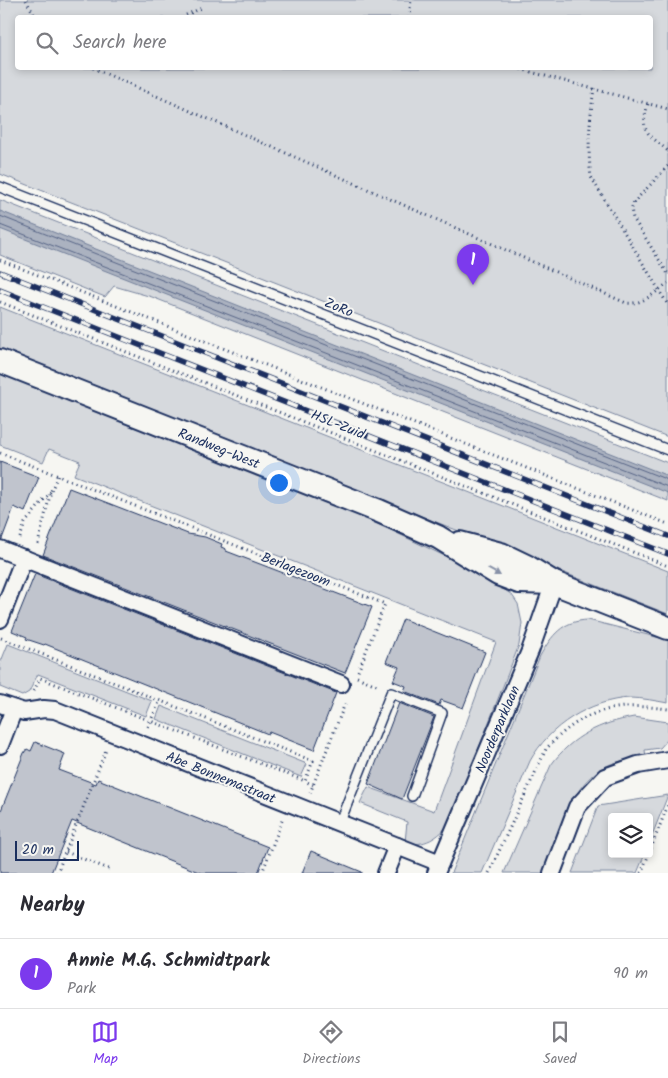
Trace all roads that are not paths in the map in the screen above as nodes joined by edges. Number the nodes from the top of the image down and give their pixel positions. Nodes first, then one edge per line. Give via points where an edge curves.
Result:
1 (0, 187) edge
2 (0, 361) edge
3 (668, 450) edge
4 (0, 548) edge
5 (30, 555) junction
6 (554, 584) junction
7 (0, 619) edge
8 (668, 628) edge
9 (348, 688) road end
10 (13, 708) edge
11 (0, 745) edge
12 (668, 760) edge
13 (412, 796) dead end
14 (340, 824) junction
15 (397, 846) junction
16 (438, 868) edge
17 (386, 873) edge
18 (552, 873) edge

1 - 3 lane, ZoRo
2 - 6 main road, Randweg-West via 438,537 501,554
4 - 5 street
5 - 7 street
5 - 9 street
6 - 8 main road, Randweg-West
6 - 16 street, Noorderparklaan via 530,651
10 - 11 street
10 - 14 street, Abe Bonnemastraat via 55,710
12 - 18 street via 638,765 605,777 577,807
13 - 14 lane via 442,713 391,693
14 - 15 street, Abe Bonnemastraat
15 - 16 street, Abe Bonnemastraat
15 - 17 street

